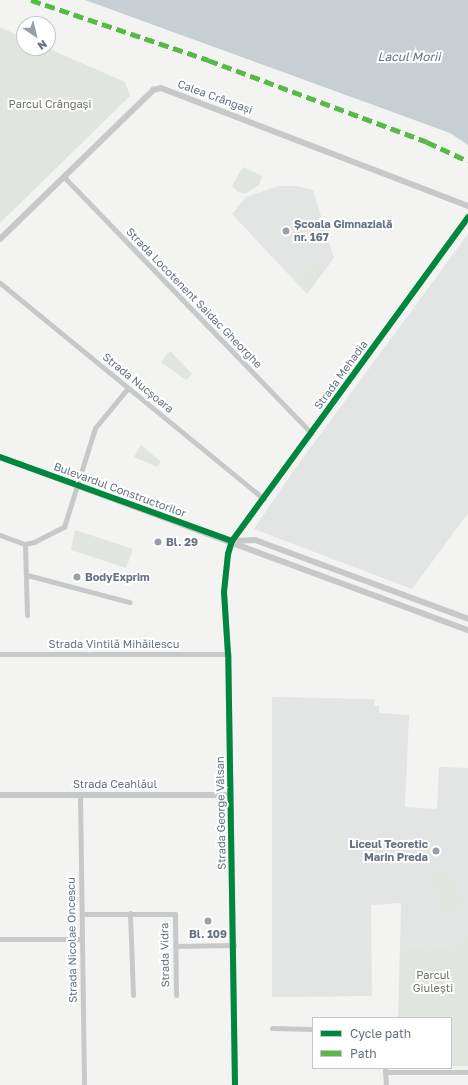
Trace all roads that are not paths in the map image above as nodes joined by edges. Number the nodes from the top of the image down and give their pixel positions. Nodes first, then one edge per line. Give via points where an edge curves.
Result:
1 (64, 177) junction
2 (468, 206) edge
3 (467, 219) edge
4 (0, 239) edge
5 (0, 283) edge
6 (128, 388) junction
7 (311, 433) junction
8 (0, 457) edge
9 (78, 485) junction
10 (264, 499) junction
11 (0, 535) edge
12 (232, 541) junction
13 (26, 544) junction
14 (28, 575) junction
15 (353, 576) junction
16 (350, 585) junction
17 (129, 602) dead end
18 (27, 614) dead end
19 (468, 619) edge
20 (468, 630) edge
21 (0, 654) edge
22 (228, 654) junction
23 (80, 794) junction
24 (0, 795) edge
25 (230, 795) junction
26 (130, 913) junction
27 (82, 914) junction
28 (0, 938) edge
29 (82, 939) junction
30 (175, 946) junction
31 (234, 946) junction
32 (176, 995) dead end
33 (133, 996) dead end
34 (272, 1028) dead end
35 (312, 1029) edge
36 (385, 1070) edge
37 (468, 1072) edge
38 (84, 1085) edge
39 (235, 1085) edge
40 (386, 1085) edge

1 - 2 street, Calea Crângași via 153,90 161,88
1 - 4 street, Calea Crângași
1 - 7 street, Strada Locotenent Saidac Gheorghe
3 - 7 street, Strada Mehadia
5 - 6 street, Strada Nucșoara
6 - 9 street via 95,428
6 - 10 street, Strada Nucșoara
7 - 10 street, Strada Mehadia
8 - 9 street, Bulevardul Constructorilor
9 - 12 street, Bulevardul Constructorilor
9 - 13 street via 64,527
10 - 12 street, Strada Mehadia
11 - 13 street
12 - 15 street, Bulevardul Constructorilor via 255,540
12 - 16 street, Bulevardul Constructorilor via 250,550
12 - 22 street, Strada George Vâlsan via 224,578
13 - 14 street
14 - 17 street
14 - 18 street
15 - 16 street
15 - 19 street, Bulevardul Constructorilor
16 - 20 street, Bulevardul Constructorilor
21 - 22 street, Strada Vintilă Mihăilescu
22 - 25 street, Strada George Vâlsan
23 - 24 street, Strada Ceahlăul
23 - 25 street, Strada Ceahlăul
23 - 27 street, Strada Nicolae Oncescu
25 - 31 street, Strada George Vâlsan
26 - 27 street
26 - 30 street, Strada Vidra via 175,914
26 - 33 street
27 - 29 street, Strada Nicolae Oncescu
28 - 29 street
29 - 38 street, Strada Nicolae Oncescu
30 - 31 street
30 - 32 street, Strada Vidra
31 - 39 street, Strada George Vâlsan
34 - 35 street
36 - 37 street
36 - 40 street

